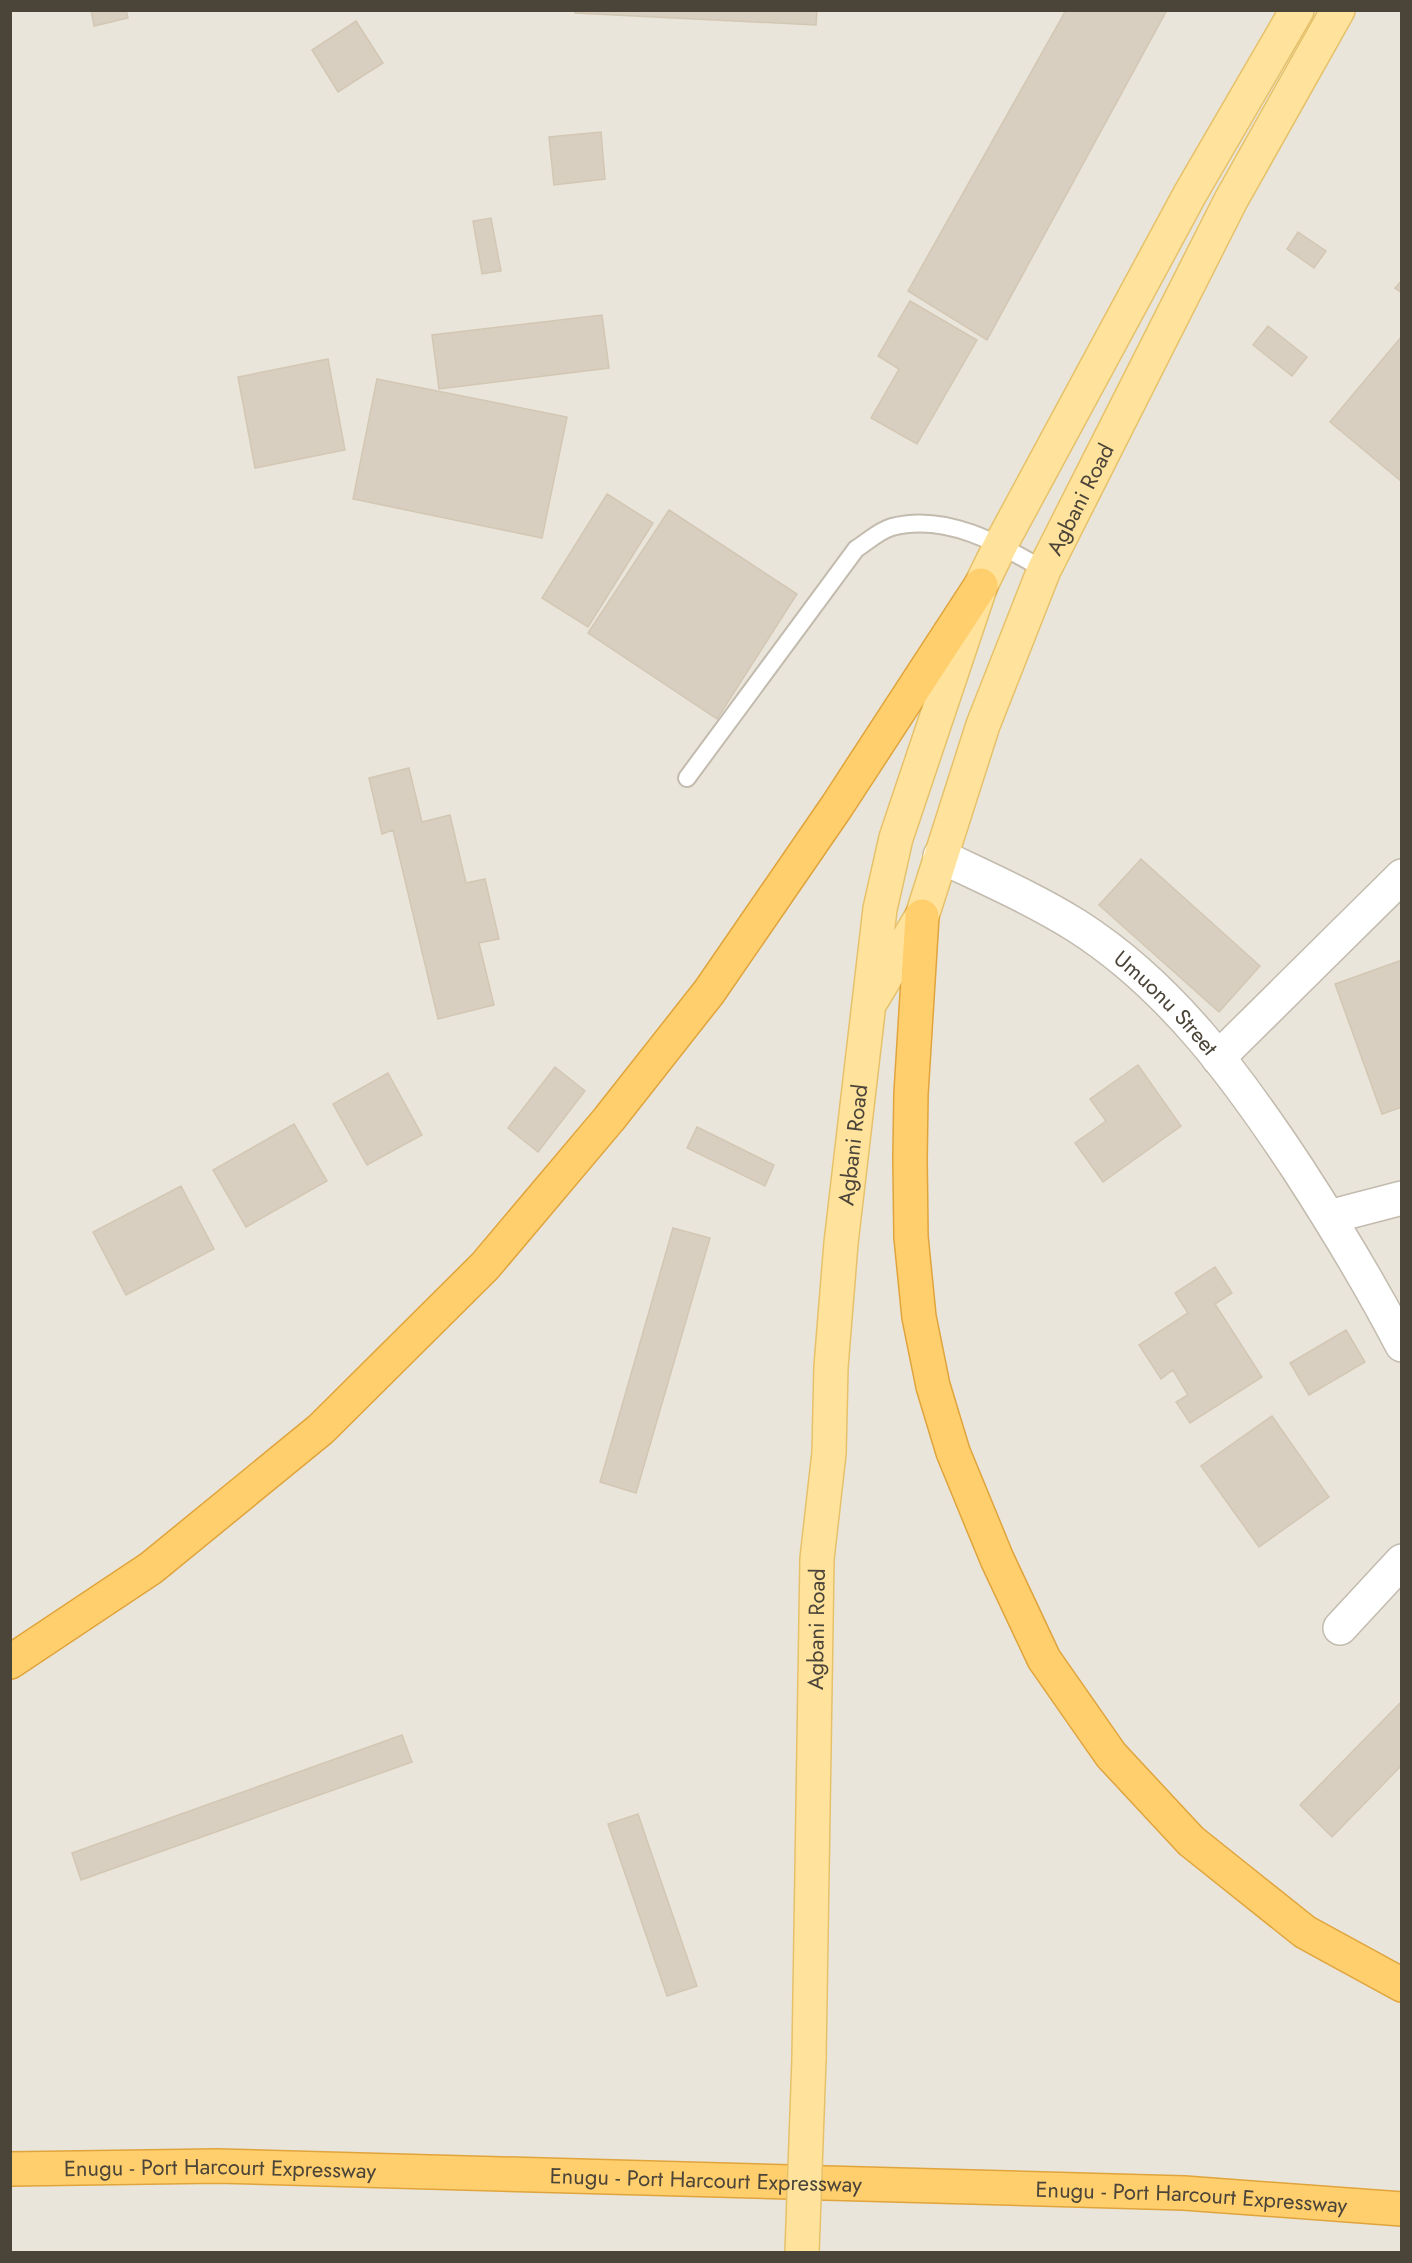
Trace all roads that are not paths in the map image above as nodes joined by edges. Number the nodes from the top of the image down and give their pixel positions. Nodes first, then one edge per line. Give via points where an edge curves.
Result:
1 (1297, 10) edge
2 (1338, 10) edge
3 (1001, 544) junction
4 (1044, 570) junction
5 (981, 585) junction
6 (687, 778) dead end
7 (940, 856) junction
8 (1401, 876) edge
9 (922, 916) junction
10 (868, 1007) junction
11 (1218, 1058) junction
12 (1401, 1198) edge
13 (1329, 1217) junction
14 (1401, 1345) edge
15 (1401, 1561) edge
16 (1340, 1628) dead end
17 (10, 1662) edge
18 (1401, 1985) edge
19 (10, 2169) edge
20 (1401, 2209) edge
21 (802, 2253) edge

1 - 3 main road, Agbani Road via 1190,194
2 - 4 main road, Agbani Road via 1231,200
3 - 4 lane
3 - 5 main road, Agbani Road
3 - 6 lane via 930,522 890,527 856,549
4 - 7 main road, Agbani Road via 983,724
5 - 10 main road, Agbani Road via 896,838 879,909
5 - 17 highway via 837,806 709,992 485,1266 321,1429 151,1568
7 - 9 main road, Agbani Road
7 - 11 street, Umuonu Street via 1078,927 1140,975 1190,1023
8 - 11 street
9 - 10 main road, Agbani Road
9 - 18 highway via 910,1159 911,1237 919,1317 933,1386 953,1452 997,1559 1044,1659 1111,1755 1191,1840 1305,1932
10 - 21 main road, Agbani Road, bridge via 840,1243 829,1453 817,1559
11 - 13 street, Umuonu Street via 1252,1100
12 - 13 street
13 - 14 street, Umuonu Street
15 - 16 street
19 - 20 highway, Enugu - Port Harcourt Expressway via 217,2166 1184,2193

